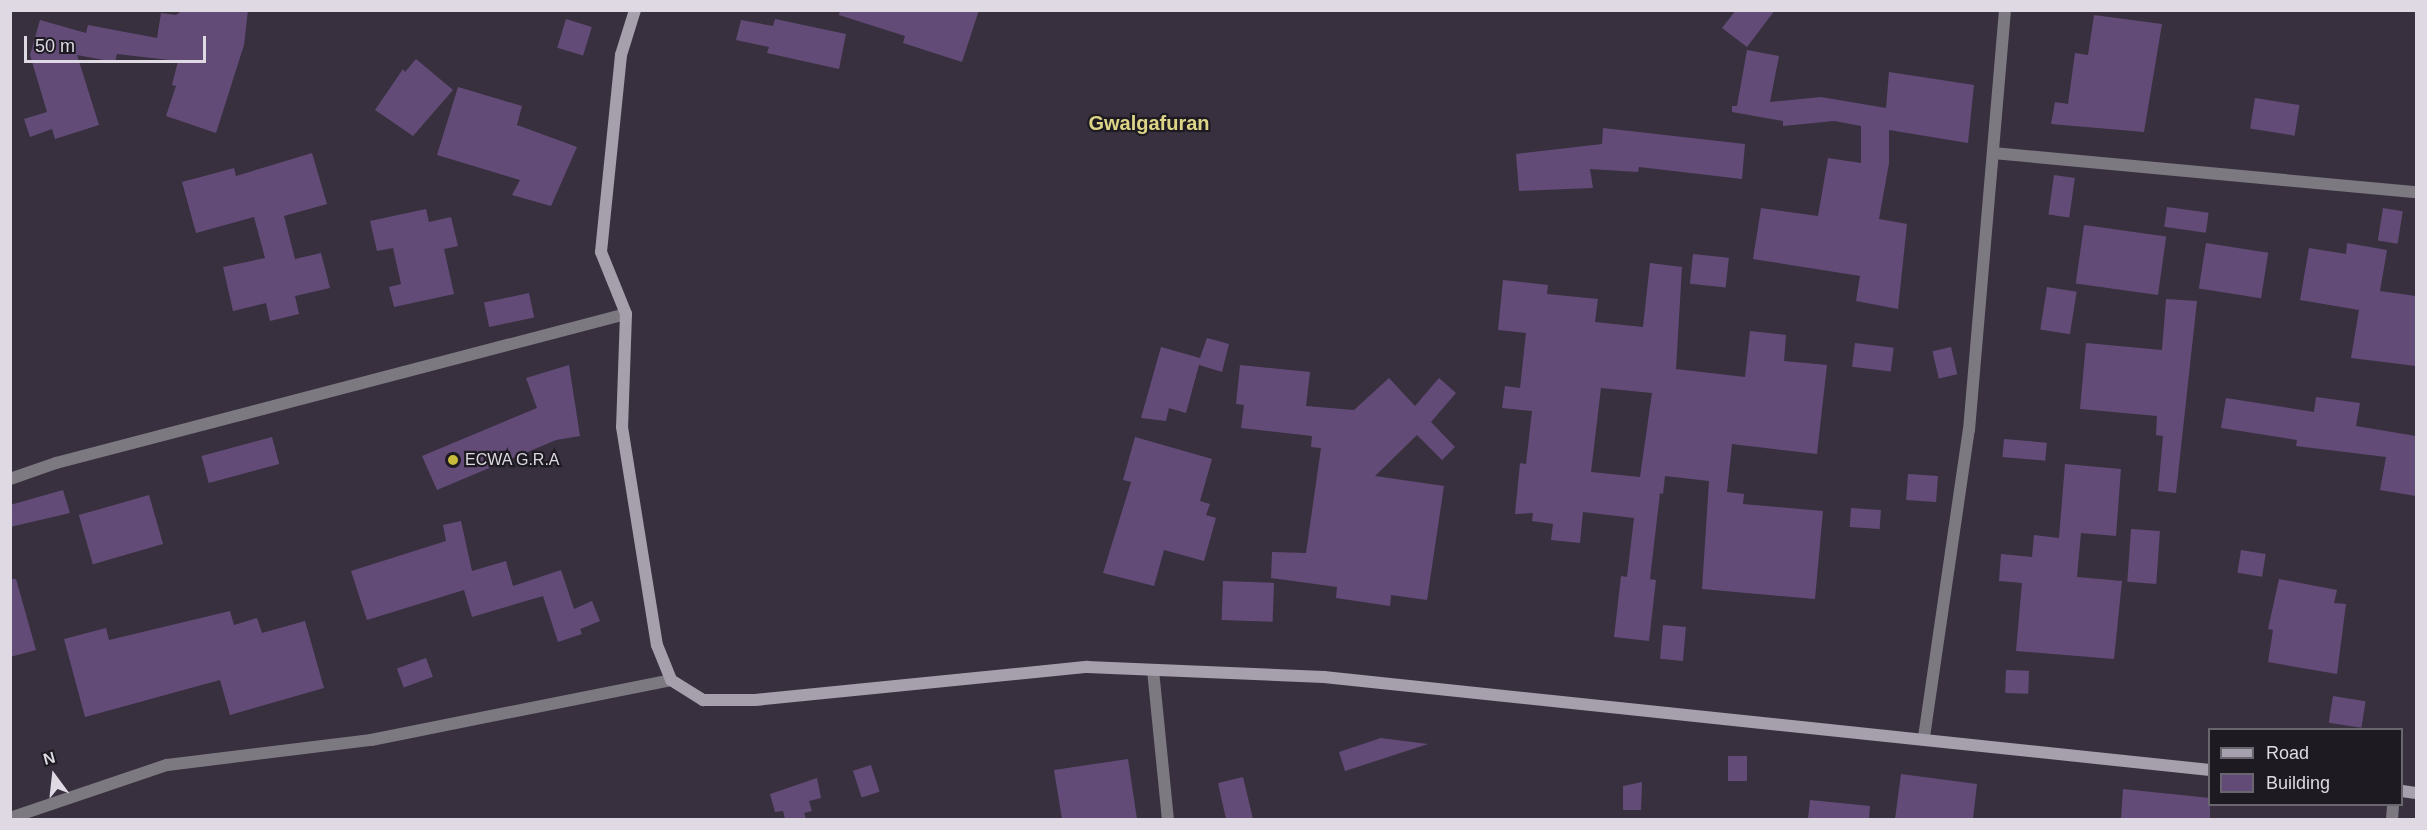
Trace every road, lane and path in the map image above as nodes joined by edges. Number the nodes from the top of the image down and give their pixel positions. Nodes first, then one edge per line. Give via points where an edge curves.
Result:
1 (635, 10) edge
2 (2005, 10) edge
3 (1993, 153) junction
4 (2416, 192) edge
5 (626, 314) junction
6 (10, 479) edge
7 (1153, 670) junction
8 (671, 680) junction
9 (1924, 737) junction
10 (2208, 770) edge
11 (10, 818) edge
12 (1168, 819) edge

1 - 5 street via 621,55 601,252
2 - 3 street
3 - 4 street
3 - 9 street via 1969,430
5 - 6 street
5 - 8 street via 622,427 657,645
7 - 8 street via 1087,667 755,700 703,700
7 - 9 street via 1324,677
7 - 12 street
8 - 11 street via 371,740 167,765
9 - 10 street

